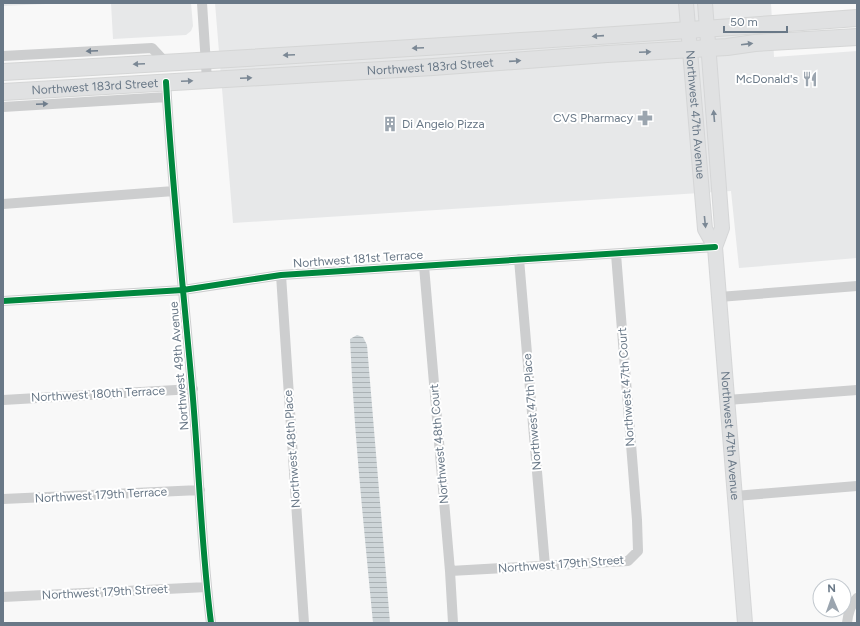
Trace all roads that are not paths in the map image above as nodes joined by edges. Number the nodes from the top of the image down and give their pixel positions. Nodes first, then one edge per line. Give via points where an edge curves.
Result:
1 (202, 3) edge
2 (686, 3) edge
3 (704, 3) edge
4 (857, 18) edge
5 (707, 29) junction
6 (688, 30) junction
7 (857, 37) edge
8 (485, 43) junction
9 (445, 46) junction
10 (708, 48) junction
11 (690, 49) junction
12 (3, 56) edge
13 (206, 60) junction
14 (166, 63) junction
15 (461, 65) junction
16 (407, 69) junction
17 (3, 72) edge
18 (207, 80) junction
19 (167, 90) junction
20 (3, 92) edge
21 (3, 107) edge
22 (174, 191) junction
23 (3, 204) edge
24 (715, 247) junction
25 (616, 254) junction
26 (519, 259) junction
27 (424, 266) junction
28 (281, 275) junction
29 (857, 286) edge
30 (183, 290) junction
31 (719, 297) junction
32 (3, 302) edge
33 (192, 389) junction
34 (857, 390) edge
35 (3, 400) edge
36 (727, 400) junction
37 (857, 486) edge
38 (200, 490) junction
39 (735, 496) junction
40 (3, 499) edge
41 (637, 520) joint
42 (545, 566) junction
43 (450, 571) junction
44 (206, 587) junction
45 (3, 597) edge
46 (856, 599) edge
47 (211, 623) edge
48 (304, 623) edge
49 (453, 623) edge
50 (745, 623) edge
51 (847, 623) edge

1 - 13 street
2 - 6 main road, Northwest 47th Avenue
3 - 5 main road, Northwest 47th Avenue
4 - 5 main road, Northwest 183rd Street
5 - 6 main road, Northwest 183rd Street
5 - 10 main road, Northwest 47th Avenue
6 -> 8 main road, Northwest 183rd Street
6 - 11 main road, Northwest 47th Avenue
10 -> 7 main road, Northwest 183rd Street
8 - 9 main road, Northwest 183rd Street
8 - 15 main road via 468,51
9 -> 13 main road, Northwest 183rd Street
9 - 16 main road via 440,52
10 - 11 main road, Northwest 183rd Street
24 -> 10 main road, Northwest 47th Avenue via 722,228
15 -> 11 main road, Northwest 183rd Street
11 -> 24 main road, Northwest 47th Avenue via 705,229
14 -> 12 street via 152,48
13 - 14 main road, Northwest 183rd Street
13 - 18 street
14 -> 17 main road, Northwest 183rd Street
15 - 16 main road, Northwest 183rd Street
18 -> 16 main road, Northwest 183rd Street
19 -> 18 main road, Northwest 183rd Street
19 - 20 main road, Northwest 183rd Street
21 -> 19 street
19 - 22 street, Northwest 49th Avenue
22 - 23 street
22 - 30 street, Northwest 49th Avenue
24 - 25 street, Northwest 181st Terrace
24 - 31 main road, Northwest 47th Avenue
25 - 26 street, Northwest 181st Terrace
25 - 41 street, Northwest 47th Court
26 - 27 street, Northwest 181st Terrace
26 - 42 street, Northwest 47th Place
27 - 28 street, Northwest 181st Terrace
27 - 43 street, Northwest 48th Court
28 - 30 street, Northwest 181st Terrace
28 - 48 street, Northwest 48th Place
29 - 31 street
30 - 32 street, Northwest 181st Terrace
30 - 33 street, Northwest 49th Avenue
31 - 36 main road, Northwest 47th Avenue
33 - 35 street, Northwest 180th Terrace
33 - 38 street, Northwest 49th Avenue
34 - 36 street
36 - 39 main road, Northwest 47th Avenue
37 - 39 street
38 - 40 street, Northwest 179th Terrace
38 - 44 street, Northwest 49th Avenue
39 - 50 main road, Northwest 47th Avenue
41 - 42 street, Northwest 179th Street via 638,551 628,560
42 - 43 street, Northwest 179th Street
43 - 49 street, Northwest 48th Court
44 - 45 street, Northwest 179th Street
44 - 47 street, Northwest 49th Avenue
46 - 51 street via 849,610

